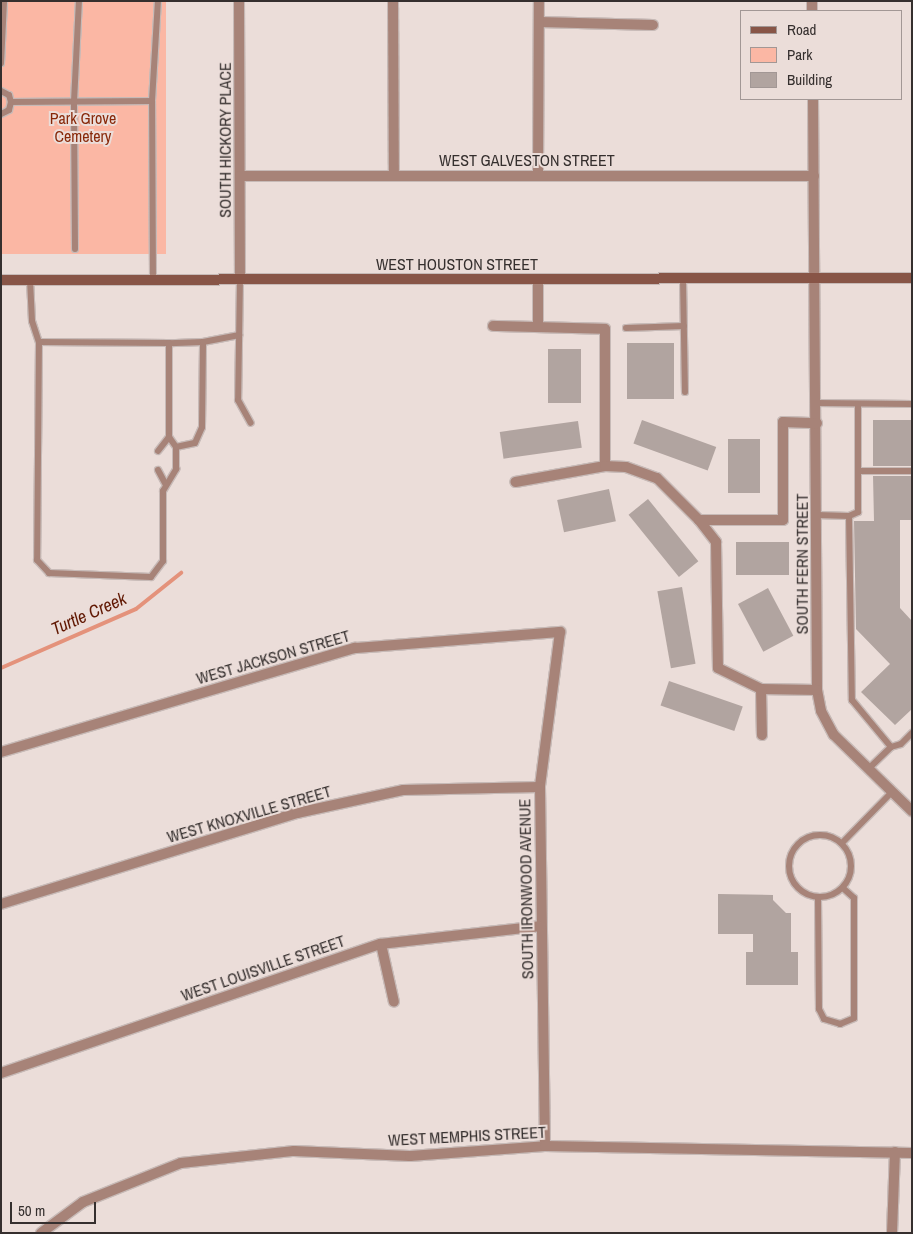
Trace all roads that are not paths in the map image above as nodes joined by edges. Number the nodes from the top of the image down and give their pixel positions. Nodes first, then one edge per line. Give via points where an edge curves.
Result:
1 (4, 1) edge
2 (79, 1) edge
3 (158, 1) edge
4 (239, 1) edge
5 (393, 1) edge
6 (539, 1) edge
7 (540, 22) junction
8 (653, 25) dead end
9 (1, 62) edge
10 (1, 91) edge
11 (813, 100) edge
12 (152, 101) junction
13 (11, 102) junction
14 (74, 102) junction
15 (1, 114) edge
16 (394, 175) junction
17 (538, 175) junction
18 (240, 176) junction
19 (814, 176) junction
20 (75, 249) dead end
21 (912, 278) edge
22 (240, 279) junction
23 (683, 279) junction
24 (816, 279) junction
25 (1, 280) edge
26 (30, 280) junction
27 (153, 280) junction
28 (538, 280) junction
29 (493, 326) dead end
30 (684, 326) junction
31 (538, 327) junction
32 (626, 328) dead end
33 (239, 335) junction
34 (39, 342) junction
35 (203, 342) junction
36 (169, 343) junction
37 (685, 392) dead end
38 (817, 403) junction
39 (858, 404) junction
40 (912, 404) edge
41 (251, 423) dead end
42 (817, 423) junction
43 (169, 437) junction
44 (176, 447) junction
45 (158, 451) dead end
46 (605, 466) junction
47 (158, 470) dead end
48 (858, 471) junction
49 (912, 471) edge
50 (516, 482) dead end
51 (166, 485) junction
52 (817, 515) junction
53 (849, 516) junction
54 (699, 520) junction
55 (560, 632) joint
56 (761, 689) junction
57 (817, 690) junction
58 (912, 733) edge
59 (762, 736) dead end
60 (891, 747) junction
61 (1, 752) edge
62 (868, 769) junction
63 (540, 787) junction
64 (892, 793) junction
65 (912, 811) edge
66 (842, 844) junction
67 (843, 888) junction
68 (818, 897) junction
69 (1, 904) edge
70 (541, 926) junction
71 (381, 944) junction
72 (394, 1002) dead end
73 (1, 1073) edge
74 (545, 1146) junction
75 (895, 1152) junction
76 (912, 1153) edge
77 (41, 1233) edge
78 (892, 1233) edge

1 - 9 lane
2 - 14 lane
3 - 12 lane
4 - 18 street, SOUTH HICKORY PLACE
5 - 16 street
6 - 7 street
7 - 8 street
7 - 17 street
10 - 13 lane via 9,95
11 - 19 street, SOUTH FERN STREET
12 - 14 lane
12 - 27 lane
13 - 14 lane
13 - 15 lane via 9,110
14 - 20 lane
16 - 17 street, WEST GALVESTON STREET
16 - 18 street, WEST GALVESTON STREET
17 - 19 street, WEST GALVESTON STREET
18 - 22 street, SOUTH HICKORY PLACE
19 - 24 street, SOUTH FERN STREET
21 - 24 main road, WEST HOUSTON STREET
22 - 27 main road, WEST HOUSTON STREET
22 - 28 main road, WEST HOUSTON STREET
22 - 33 lane
23 - 24 main road, WEST HOUSTON STREET
23 - 28 main road, WEST HOUSTON STREET
23 - 30 lane
24 - 38 street, SOUTH FERN STREET
25 - 26 main road, WEST HOUSTON STREET
26 - 27 main road, WEST HOUSTON STREET
26 - 34 lane via 32,321
28 - 31 street
29 - 31 street
30 - 32 lane
30 - 37 lane
31 - 46 street via 605,328
33 - 35 lane
33 - 41 lane via 238,400
34 - 36 lane
34 - 51 lane via 37,560 49,573 151,577 163,561 163,490
35 - 36 lane
35 - 44 lane via 202,427 195,443
36 - 43 lane
38 - 39 lane
38 - 42 street, SOUTH FERN STREET
39 - 40 lane
39 - 48 lane
42 - 52 street, SOUTH FERN STREET
42 - 54 street via 782,422 783,520
43 - 44 lane
43 - 45 lane
44 - 51 lane via 176,469
46 - 50 street
46 - 54 street via 634,469 657,478
47 - 51 lane
48 - 49 lane
48 - 53 lane via 859,507 858,512
52 - 53 lane
52 - 57 street, SOUTH FERN STREET
53 - 60 lane via 852,700
54 - 56 street via 716,542 718,668
55 - 61 street, WEST JACKSON STREET via 355,648
55 - 63 street, SOUTH IRONWOOD AVENUE
56 - 57 street
56 - 59 street
57 - 62 street, SOUTH FERN STREET via 820,711 834,736
58 - 60 lane via 901,744
60 - 62 lane
62 - 64 street, SOUTH FERN STREET
63 - 69 street, WEST KNOXVILLE STREET via 403,790 307,811
63 - 70 street, SOUTH IRONWOOD AVENUE
64 - 65 street, SOUTH FERN STREET
64 - 66 lane
66 - 67 lane via 852,861 852,871
66 - 68 lane via 823,835 812,836 802,840 790,858 792,879 797,888
67 - 68 lane via 834,894
67 - 68 lane via 854,898 854,1018 840,1024 824,1019 819,1009
70 - 71 street, WEST LOUISVILLE STREET
70 - 74 street, SOUTH IRONWOOD AVENUE
71 - 72 street
71 - 73 street, WEST LOUISVILLE STREET
74 - 75 street, WEST MEMPHIS STREET
74 - 77 street, WEST MEMPHIS STREET via 410,1156 294,1151 181,1163 83,1202
75 - 76 street, WEST MEMPHIS STREET
75 - 78 street

